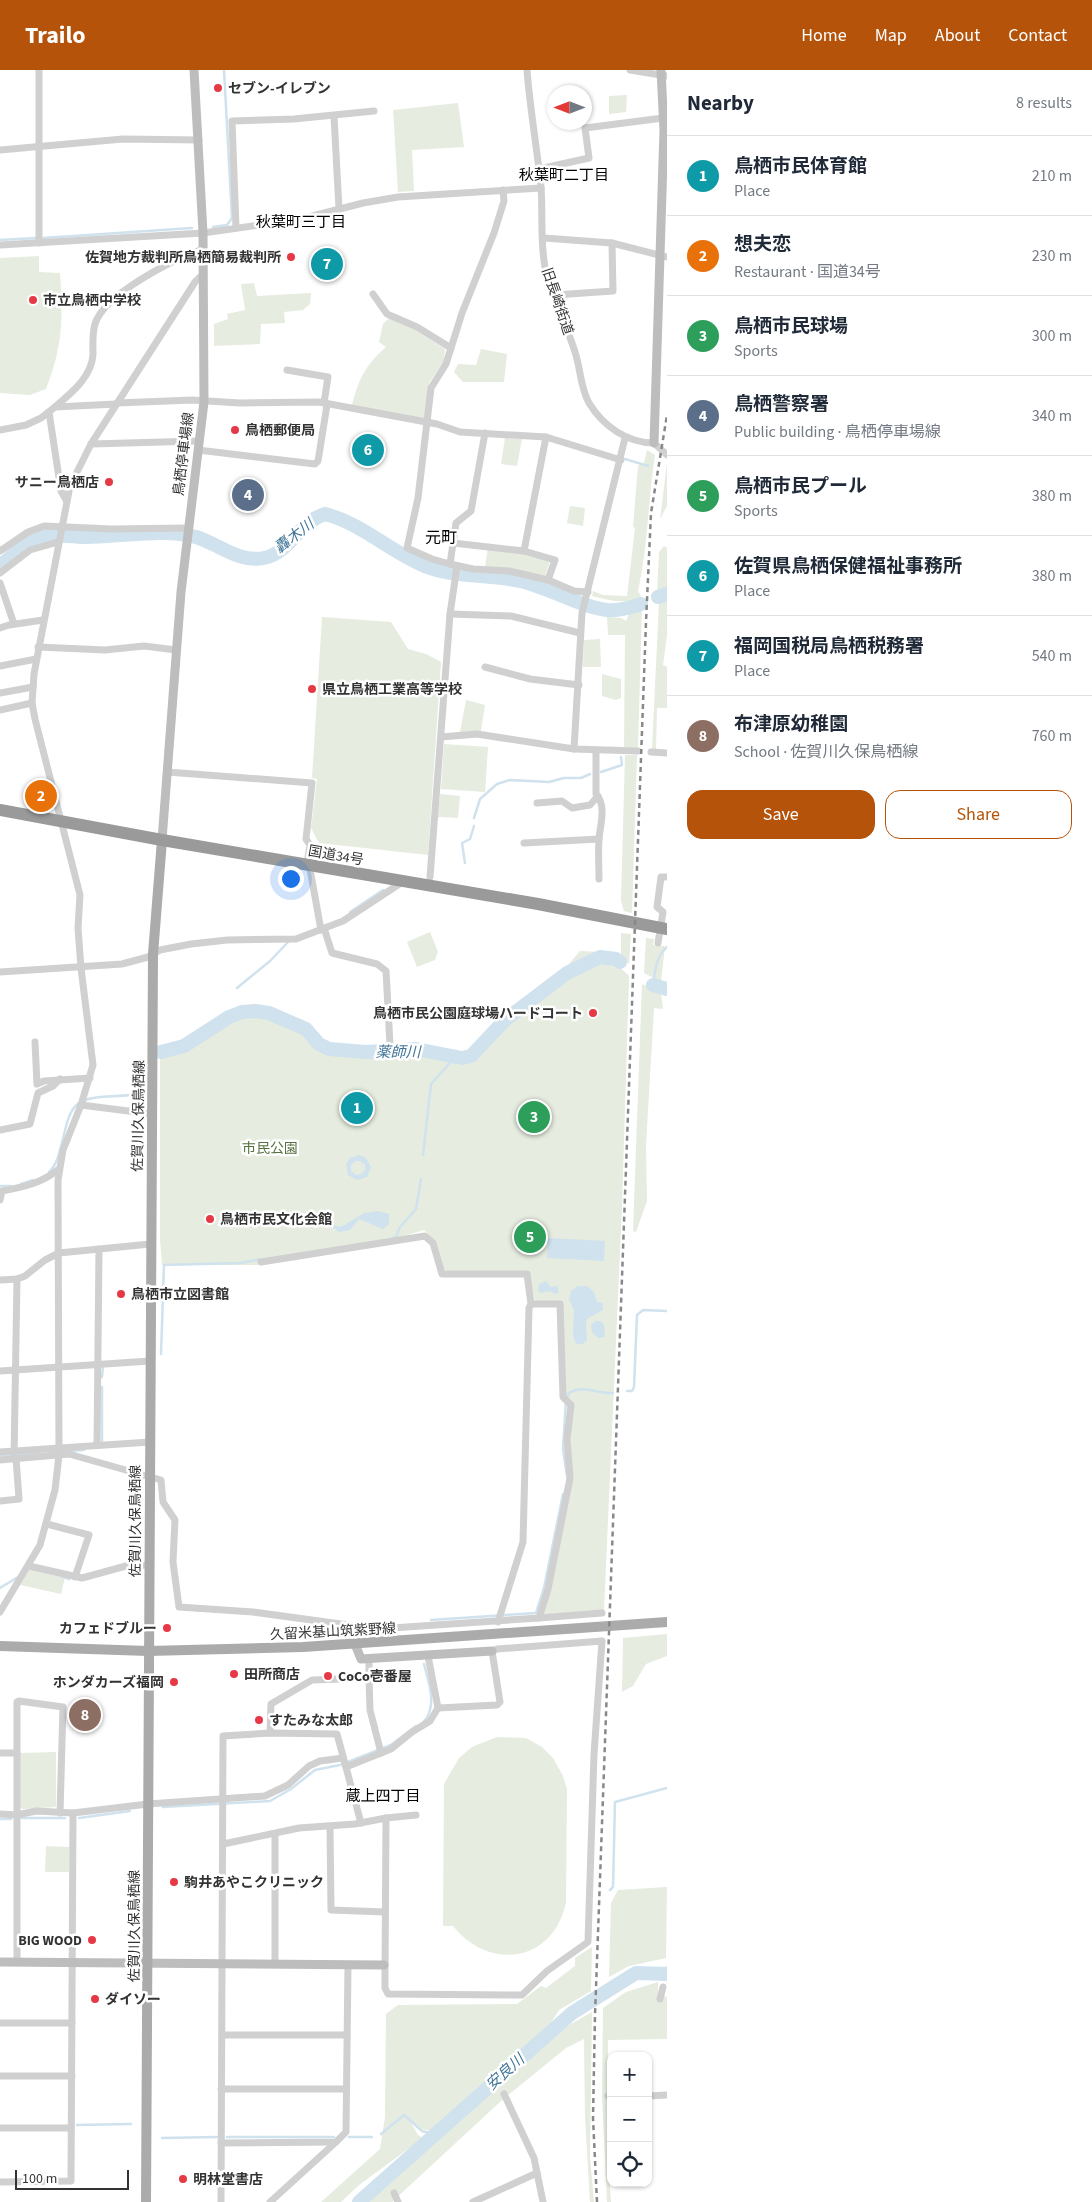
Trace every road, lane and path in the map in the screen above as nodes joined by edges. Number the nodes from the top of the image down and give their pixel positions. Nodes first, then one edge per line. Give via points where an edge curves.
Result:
1 (39, 70) edge
2 (194, 70) edge
3 (527, 70) edge
4 (630, 70) edge
5 (664, 74) edge
6 (374, 111) dead end
7 (334, 116) junction
8 (663, 118) junction
9 (199, 140) junction
10 (40, 146) junction
11 (0, 150) edge
12 (538, 169) junction
13 (541, 188) junction
14 (503, 190) junction
15 (339, 209) junction
16 (236, 228) junction
17 (203, 233) junction
18 (544, 238) junction
19 (39, 243) junction
20 (612, 243) junction
21 (0, 245) edge
22 (203, 249) junction
23 (663, 257) edge
24 (203, 274) junction
25 (373, 294) dead end
26 (555, 295) junction
27 (451, 348) junction
28 (287, 370) dead end
29 (204, 402) junction
30 (116, 404) junction
31 (326, 404) junction
32 (55, 406) junction
33 (49, 412) junction
34 (429, 424) junction
35 (0, 430) edge
36 (485, 433) junction
37 (546, 438) junction
38 (625, 438) junction
39 (654, 443) junction
40 (91, 444) junction
41 (198, 445) junction
42 (667, 455) edge
43 (620, 460) junction
44 (66, 500) junction
45 (60, 526) junction
46 (188, 528) junction
47 (58, 540) junction
48 (453, 543) junction
49 (0, 551) edge
50 (524, 551) junction
51 (453, 565) junction
52 (0, 573) edge
53 (548, 580) junction
54 (0, 583) edge
55 (588, 592) junction
56 (450, 614) junction
57 (43, 620) junction
58 (14, 624) junction
59 (0, 628) edge
60 (580, 633) junction
61 (38, 647) junction
62 (176, 650) junction
63 (36, 659) junction
64 (0, 666) edge
65 (485, 667) dead end
66 (579, 685) junction
67 (33, 687) junction
68 (0, 693) edge
69 (32, 704) junction
70 (0, 710) edge
71 (441, 737) junction
72 (574, 750) junction
73 (596, 750) junction
74 (638, 751) dead end
75 (651, 752) dead end
76 (667, 753) edge
77 (167, 772) junction
78 (598, 796) junction
79 (537, 803) dead end
80 (0, 810) edge
81 (62, 821) junction
82 (599, 838) junction
83 (162, 840) junction
84 (524, 843) dead end
85 (310, 866) junction
86 (430, 877) dead end
87 (667, 877) edge
88 (599, 879) dead end
89 (404, 881) junction
90 (323, 929) junction
91 (667, 929) edge
92 (658, 943) dead end
93 (153, 954) junction
94 (81, 968) junction
95 (0, 972) edge
96 (35, 1042) dead end
97 (390, 1045) dead end
98 (90, 1078) junction
99 (60, 1079) junction
100 (81, 1105) junction
101 (152, 1114) junction
102 (0, 1130) edge
103 (59, 1169) junction
104 (0, 1200) edge
105 (150, 1244) junction
106 (98, 1249) junction
107 (59, 1253) junction
108 (261, 1262) dead end
109 (17, 1279) junction
110 (0, 1280) edge
111 (531, 1304) junction
112 (150, 1361) junction
113 (98, 1364) junction
114 (58, 1367) junction
115 (15, 1370) junction
116 (0, 1371) edge
117 (150, 1442) junction
118 (97, 1445) junction
119 (58, 1447) junction
120 (0, 1452) edge
121 (59, 1455) junction
122 (15, 1456) junction
123 (0, 1460) edge
124 (149, 1477) junction
125 (0, 1502) edge
126 (47, 1524) junction
127 (149, 1565) junction
128 (29, 1566) junction
129 (75, 1577) junction
130 (0, 1612) edge
131 (602, 1614) dead end
132 (538, 1618) junction
133 (498, 1622) junction
134 (667, 1622) edge
135 (370, 1628) junction
136 (370, 1643) junction
137 (355, 1644) junction
138 (0, 1646) edge
139 (148, 1651) junction
140 (492, 1651) junction
141 (428, 1656) junction
142 (369, 1660) junction
143 (369, 1678) junction
144 (438, 1708) junction
145 (270, 1733) junction
146 (380, 1750) junction
147 (0, 1753) edge
148 (17, 1754) junction
149 (345, 1763) junction
150 (223, 1803) junction
151 (148, 1804) junction
152 (60, 1812) junction
153 (73, 1813) junction
154 (0, 1814) edge
155 (17, 1815) junction
156 (416, 1815) dead end
157 (386, 1818) junction
158 (361, 1823) junction
159 (330, 1827) junction
160 (275, 1834) junction
161 (223, 1844) junction
162 (385, 1912) junction
163 (0, 1962) edge
164 (17, 1962) junction
165 (73, 1963) junction
166 (147, 1964) junction
167 (275, 1964) junction
168 (222, 1965) junction
169 (348, 1965) junction
170 (384, 1966) junction
171 (663, 1987) dead end
172 (660, 1999) dead end
173 (0, 2023) edge
174 (72, 2023) junction
175 (222, 2035) junction
176 (347, 2036) junction
177 (0, 2076) edge
178 (72, 2076) junction
179 (221, 2088) junction
180 (346, 2089) junction
181 (504, 2094) dead end
182 (667, 2095) edge
183 (652, 2096) edge
184 (0, 2128) edge
185 (71, 2128) junction
186 (336, 2142) junction
187 (221, 2143) junction
188 (537, 2173) junction
189 (0, 2182) edge
190 (394, 2193) dead end
191 (146, 2202) edge
192 (221, 2202) edge
193 (270, 2202) edge
194 (398, 2202) edge
195 (473, 2202) edge
196 (544, 2202) edge

1 - 10 street
2 - 9 street, 鳥栖停車場線
3 - 12 street, 旧長崎街道
4 - 5 street
5 - 8 street
6 - 7 street
7 - 15 street
7 - 16 street via 232,121
8 - 12 street via 585,128 589,158
8 - 23 street
9 - 10 street via 123,139
9 - 17 street, 鳥栖停車場線
10 - 11 street
10 - 19 street
12 - 13 street, 旧長崎街道
13 - 14 street
13 - 18 street, 旧長崎街道
14 - 15 street via 398,197
14 - 27 street via 504,201 494,233
15 - 16 street via 302,219
16 - 17 street
17 - 19 street
17 - 22 street, 鳥栖停車場線
18 - 20 street
18 - 26 street, 旧長崎街道 via 544,264
19 - 21 street
20 - 23 street
20 - 26 street via 613,290
22 - 24 street, 鳥栖停車場線
22 - 32 street via 118,294 95,322 92,362 83,380
23 - 39 street
24 - 29 street, 鳥栖停車場線
24 - 30 street
25 - 27 street via 387,314 417,327
26 - 38 street, 旧長崎街道 via 578,363 583,392 601,418
27 - 34 street via 446,364 431,388
28 - 31 street via 328,377
29 - 30 street
29 - 31 street
29 - 41 street, 鳥栖停車場線
30 - 32 street
30 - 40 street
31 - 34 street
31 - 41 street via 315,464
32 - 33 street
33 - 35 street via 26,425
33 - 44 street via 61,491
34 - 36 street via 460,432
34 - 51 street via 407,548 432,560
36 - 37 street
36 - 48 street via 471,512 456,523
37 - 43 street
37 - 50 street
38 - 39 street, 旧長崎街道
38 - 43 street
39 - 42 street
40 - 41 street
40 - 44 street via 76,470
41 - 46 street, 鳥栖停車場線
43 - 55 street
44 - 45 street
45 - 46 street
45 - 47 street
45 - 49 street via 44,526 28,532
46 - 62 street, 鳥栖停車場線
47 - 52 street via 30,550
47 - 57 street
48 - 50 street
48 - 51 street
50 - 53 street via 554,560
51 - 53 street via 509,571
51 - 56 street
53 - 55 street via 574,591
54 - 58 street
55 - 60 street
56 - 60 street via 511,616
56 - 71 street
57 - 58 street
57 - 61 street
58 - 59 street
60 - 66 street
61 - 62 street via 105,650 144,646
61 - 63 street
62 - 77 street, 鳥栖停車場線
63 - 64 street
63 - 67 street
65 - 66 street via 530,680
66 - 72 street
67 - 68 street
67 - 69 street
69 - 70 street
69 - 81 street
71 - 72 street via 477,734
71 - 86 street
72 - 73 street
73 - 74 street
73 - 78 street
75 - 76 street
77 - 83 street, 鳥栖停車場線
77 - 85 street via 312,783 306,839 310,845
78 - 79 street via 590,805 572,808 562,800
78 - 82 street via 602,820
80 - 81 highway, 国道34号
81 - 83 highway, 国道34号
81 - 94 street via 80,895
82 - 84 street
82 - 88 street
83 - 85 highway, 国道34号
83 - 93 main road, 佐賀川久保鳥栖線
85 - 89 highway, 国道34号
85 - 90 street
87 - 92 street via 660,877 658,907 663,912
89 - 90 street via 350,917
89 - 91 highway, 国道34号
90 - 93 street via 296,939 200,943
90 - 97 street via 332,953 378,964 386,971
93 - 94 street via 122,964
93 - 101 main road, 佐賀川久保鳥栖線
94 - 95 street
94 - 98 street via 93,1065
96 - 99 street via 37,1084
98 - 99 street
98 - 100 street
99 - 102 street via 38,1093 30,1124
100 - 101 street
100 - 103 street
101 - 105 main road, 佐賀川久保鳥栖線
103 - 104 street via 37,1183 2,1191
103 - 107 street
105 - 106 street
105 - 112 main road, 佐賀川久保鳥栖線
106 - 107 street
106 - 113 street
107 - 109 street
107 - 114 street
108 - 111 street via 425,1236 433,1243 442,1274 527,1274
109 - 110 street
109 - 115 street
111 - 132 street via 560,1304 563,1397 571,1405 567,1438 570,1478 548,1589
111 - 133 street via 528,1308 523,1542
112 - 113 street
112 - 117 main road, 佐賀川久保鳥栖線
113 - 114 street
113 - 118 street
114 - 115 street
114 - 119 street
115 - 116 street
115 - 122 street
117 - 118 street
117 - 124 main road, 佐賀川久保鳥栖線
118 - 119 street
119 - 121 street
119 - 122 street
120 - 122 street
121 - 122 street
121 - 124 street via 69,1454
121 - 126 street
122 - 123 street
122 - 125 street via 19,1499
124 - 127 main road, 佐賀川久保鳥栖線
124 - 135 street via 161,1480 163,1502 174,1520 173,1562 179,1607 253,1612
126 - 128 street
126 - 129 street via 89,1535
127 - 129 street via 126,1566
127 - 139 main road, 佐賀川久保鳥栖線
128 - 129 street
128 - 130 street
131 - 132 street
132 - 133 street
133 - 135 street
134 - 136 main road, 久留米基山筑紫野線
135 - 136 street
136 - 137 main road, 久留米基山筑紫野線
137 - 139 main road, 久留米基山筑紫野線
137 - 142 street via 361,1659
138 - 139 main road, 久留米基山筑紫野線
139 - 151 main road, 佐賀川久保鳥栖線
140 - 141 street
140 - 144 street via 500,1702 497,1705
140 - 170 street via 497,1648 602,1641 594,1754 588,1942 547,1971 522,1995 388,1994
141 - 142 street
141 - 144 street
142 - 143 street
143 - 145 street via 309,1682 271,1704
143 - 146 street via 370,1710
144 - 146 street via 430,1721 391,1749
145 - 149 street via 337,1734
145 - 150 street via 223,1736
146 - 149 street
147 - 148 street
148 - 152 street via 17,1702 63,1707
148 - 155 street
149 - 150 street via 320,1761 271,1795
149 - 158 street
150 - 151 street
150 - 161 street
151 - 153 street
151 - 166 main road, 佐賀川久保鳥栖線
152 - 153 street
152 - 155 street via 27,1811
153 - 165 street
154 - 155 street
155 - 164 street
156 - 157 street
157 - 158 street
157 - 162 street
158 - 159 street
159 - 160 street via 299,1828
159 - 162 street via 331,1910
160 - 161 street
160 - 167 street
161 - 168 street
162 - 170 street
163 - 164 street
164 - 165 street
165 - 166 street
165 - 174 street
166 - 168 street
166 - 191 main road, 佐賀川久保鳥栖線
167 - 168 street
167 - 169 street
168 - 175 street
169 - 170 street
169 - 176 street
171 - 172 street
173 - 174 street
174 - 178 street
175 - 176 street
175 - 179 street
176 - 180 street
177 - 178 street
178 - 185 street
179 - 180 street
179 - 187 street
180 - 186 street via 346,2132
181 - 188 street via 534,2158
182 - 183 street
184 - 185 street
185 - 189 street via 71,2181
186 - 187 street
186 - 193 street
187 - 192 street
188 - 195 street
188 - 196 street
190 - 194 street

